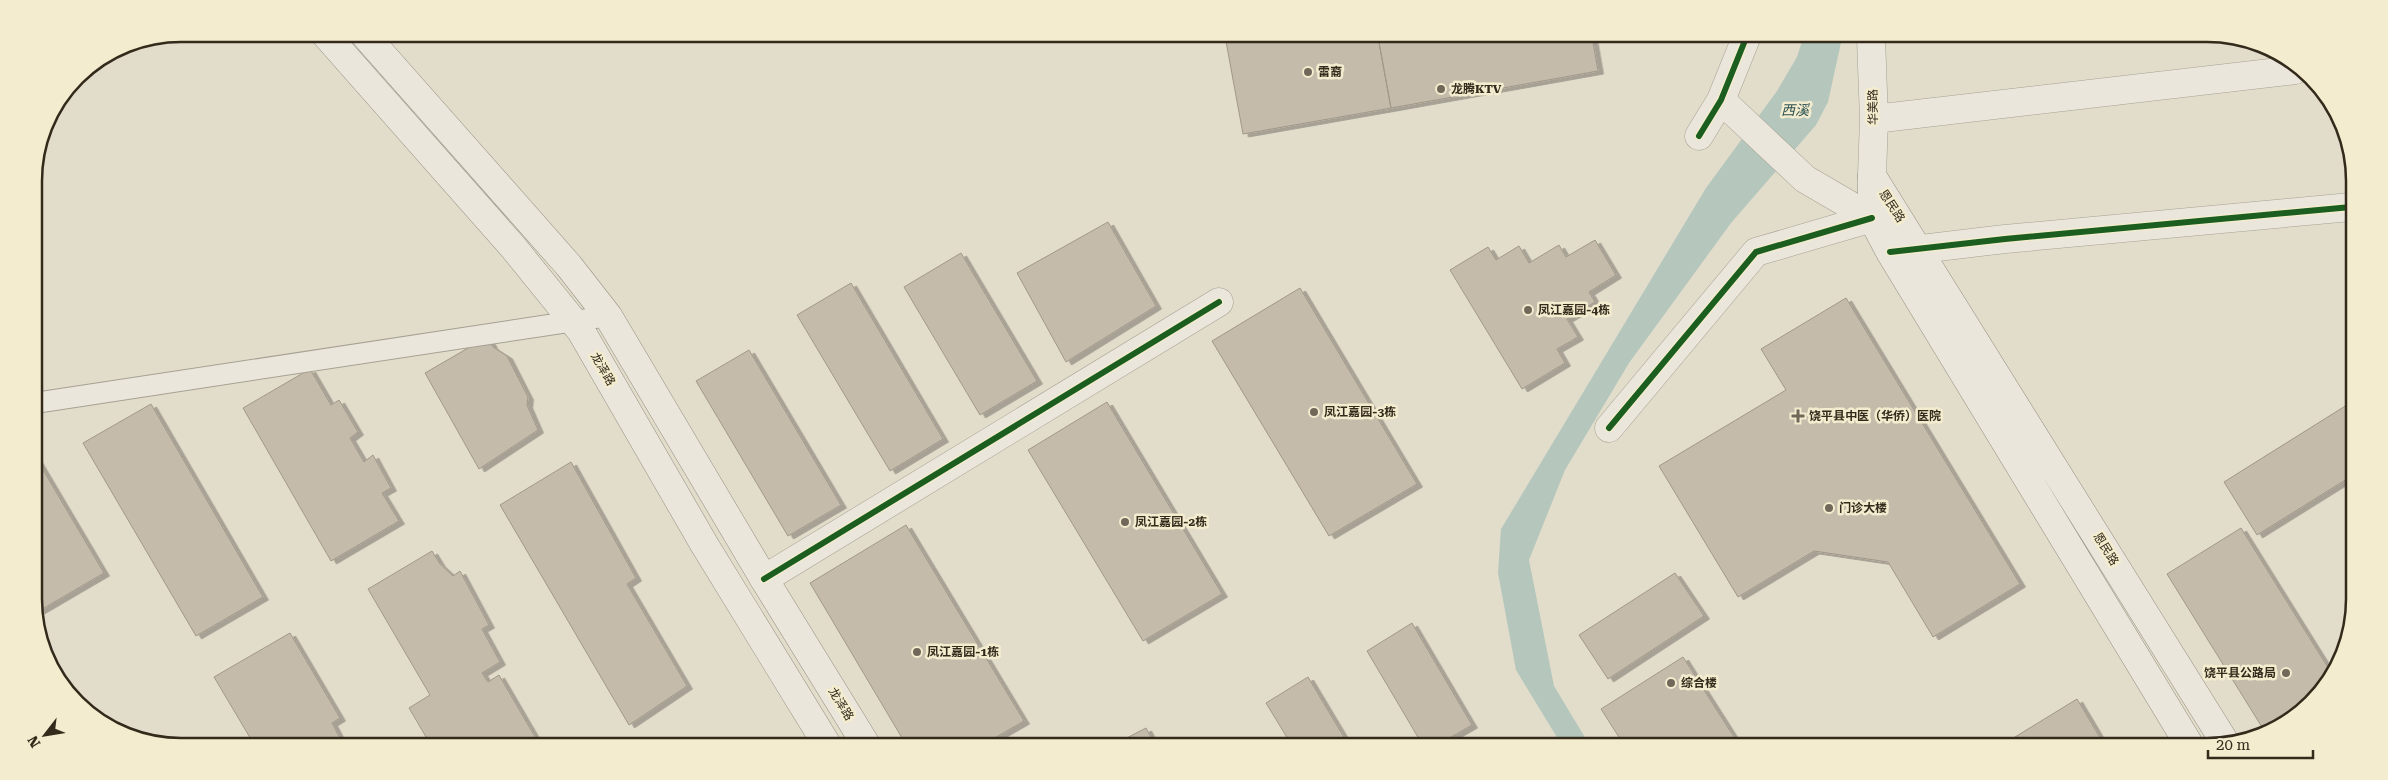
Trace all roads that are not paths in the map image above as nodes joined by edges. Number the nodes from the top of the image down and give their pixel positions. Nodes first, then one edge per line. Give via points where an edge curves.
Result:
1 (1744, 42) edge
2 (1871, 42) edge
3 (332, 43) edge
4 (372, 43) edge
5 (2290, 71) edge
6 (1721, 100) junction
7 (1874, 118) junction
8 (1699, 136) dead end
9 (1872, 176) junction
10 (2346, 208) edge
11 (1872, 218) junction
12 (1920, 249) junction
13 (1890, 252) junction
14 (1219, 302) dead end
15 (608, 316) junction
16 (573, 321) junction
17 (42, 402) edge
18 (1608, 428) dead end
19 (764, 579) junction
20 (2221, 736) edge
21 (2185, 737) edge
22 (823, 738) edge
23 (862, 738) edge

1 - 6 main road
2 - 7 main road, 华美路
3 - 16 main road, 龙泽路 via 513,247
4 - 15 main road, 龙泽路 via 569,266
5 - 7 main road
6 - 8 main road
6 - 11 main road via 1805,179
7 - 9 main road, 华美路
9 - 11 main road, 恩民路
9 - 12 main road, 恩民路
10 - 12 main road
11 - 13 main road, 恩民路
11 - 18 main road via 1756,252
12 - 13 main road
12 - 20 main road, 恩民路
13 - 21 main road, 恩民路
14 - 19 main road
15 - 16 lane
15 - 19 main road, 龙泽路
16 - 17 lane
16 - 22 main road, 龙泽路
19 - 23 main road, 龙泽路

